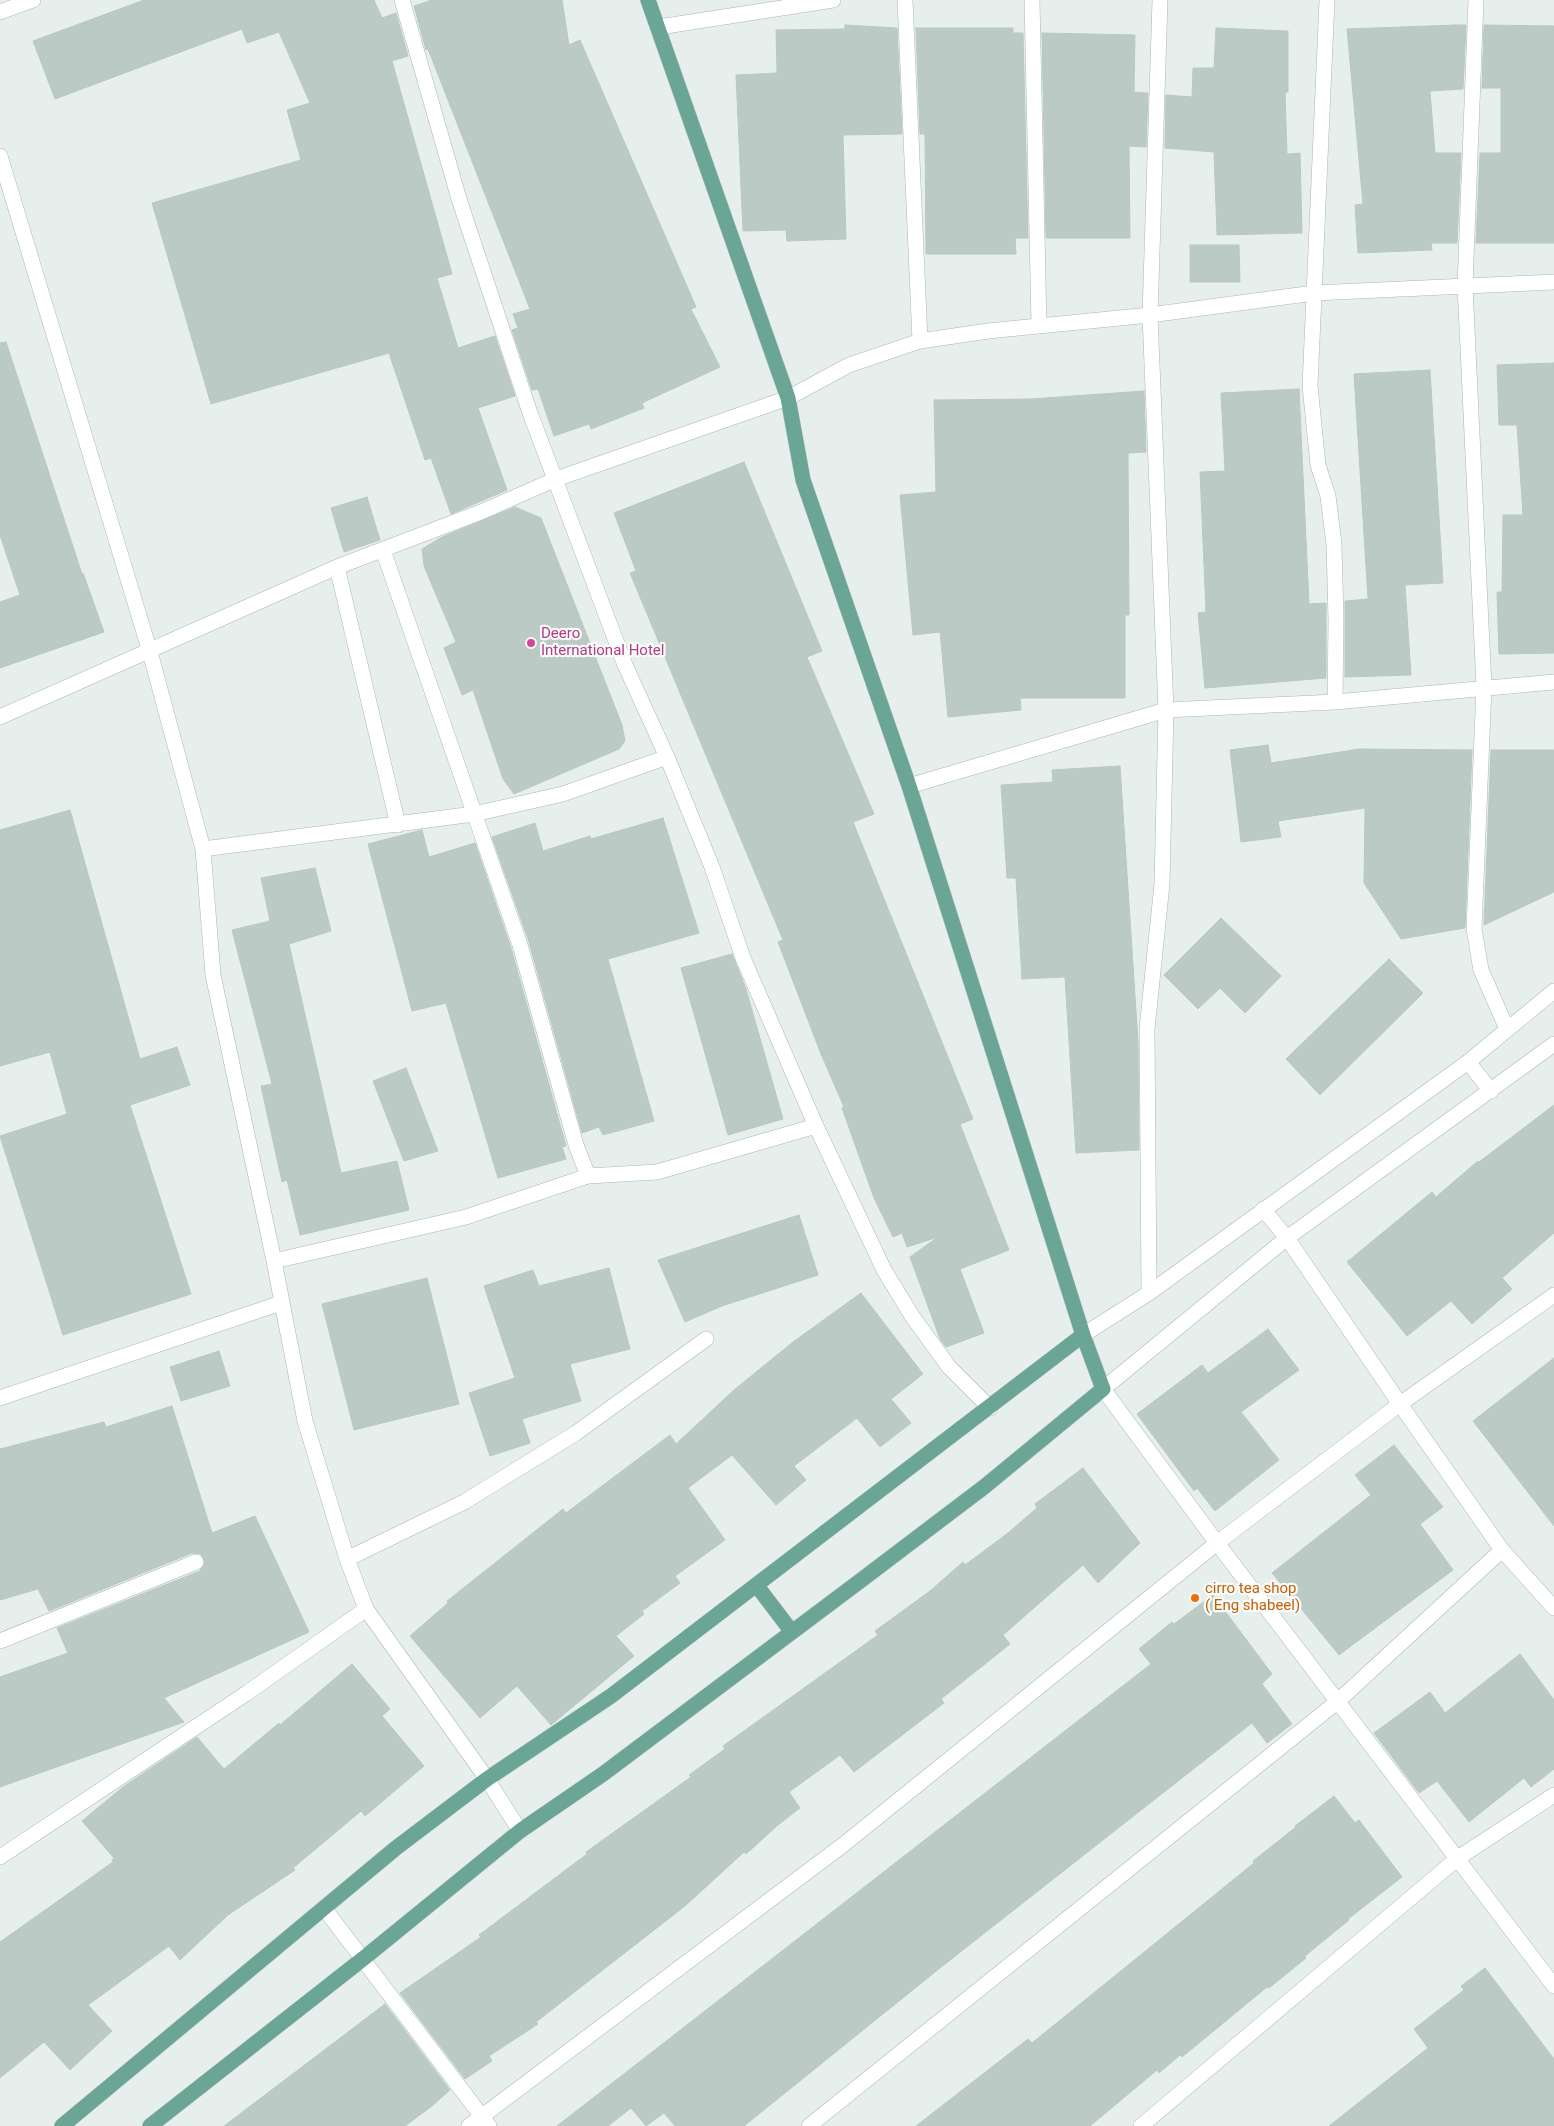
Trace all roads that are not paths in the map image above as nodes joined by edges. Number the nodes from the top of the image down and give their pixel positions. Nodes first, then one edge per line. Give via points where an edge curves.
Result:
1 (33, 0) edge
2 (402, 0) edge
3 (648, 0) edge
4 (833, 0) edge
5 (905, 0) edge
6 (1032, 0) edge
7 (1160, 0) edge
8 (1327, 0) edge
9 (1476, 0) edge
10 (764, 6) edge
11 (0, 12) edge
12 (659, 28) junction
13 (0, 156) edge
14 (1554, 282) edge
15 (1465, 286) junction
16 (1314, 293) junction
17 (1150, 315) junction
18 (1039, 326) junction
19 (920, 341) junction
20 (788, 398) junction
21 (556, 479) junction
22 (383, 550) junction
23 (337, 567) junction
24 (150, 652) junction
25 (1554, 682) edge
26 (1484, 687) junction
27 (1335, 702) junction
28 (1166, 710) junction
29 (0, 717) edge
30 (667, 757) junction
31 (909, 786) junction
32 (474, 814) junction
33 (398, 824) junction
34 (203, 850) junction
35 (1554, 991) edge
36 (1508, 1029) junction
37 (1554, 1044) edge
38 (1468, 1062) junction
39 (1491, 1091) junction
40 (816, 1126) junction
41 (588, 1176) junction
42 (1264, 1209) junction
43 (1287, 1238) junction
44 (274, 1261) junction
45 (1149, 1293) junction
46 (1554, 1294) edge
47 (281, 1303) junction
48 (1083, 1335) junction
49 (706, 1339) dead end
50 (1103, 1390) junction
51 (0, 1398) edge
52 (1400, 1404) junction
53 (990, 1408) junction
54 (1216, 1543) junction
55 (1502, 1550) junction
56 (347, 1559) junction
57 (196, 1562) dead end
58 (757, 1586) junction
59 (1554, 1608) edge
60 (366, 1609) junction
61 (792, 1632) junction
62 (0, 1641) edge
63 (1337, 1702) junction
64 (487, 1779) junction
65 (1554, 1795) edge
66 (520, 1831) junction
67 (0, 1857) edge
68 (1458, 1858) junction
69 (324, 1908) junction
70 (364, 1958) junction
71 (1554, 1986) edge
72 (486, 2121) edge
73 (62, 2126) edge
74 (150, 2126) edge
75 (469, 2126) edge
76 (810, 2126) edge
77 (1141, 2126) edge

1 - 11 street
2 - 21 street via 459,199 530,413
3 - 12 main road
4 - 10 street
5 - 19 street
6 - 18 street
7 - 17 street
8 - 16 street
9 - 15 street
10 - 12 street
12 - 20 main road
13 - 24 street
14 - 15 street
15 - 16 street
15 - 26 street
16 - 17 street
16 - 27 street via 1310,386 1318,465 1328,496 1334,544
17 - 18 street
17 - 28 street
18 - 19 street
19 - 20 street via 849,365
20 - 21 street
20 - 31 main road via 803,480
21 - 22 street
21 - 30 street via 625,666
22 - 23 street
22 - 32 street
23 - 24 street
23 - 33 street
24 - 29 street
24 - 34 street
25 - 26 street
26 - 27 street
26 - 36 street via 1474,929 1481,970
27 - 28 street
28 - 31 street
28 - 45 street via 1162,884 1147,1029
30 - 32 street via 563,794
30 - 40 street via 712,867 743,958
31 - 48 main road
32 - 33 street
32 - 41 street via 520,945 576,1145
33 - 34 street
34 - 44 street via 213,975
35 - 36 street
36 - 38 street
37 - 39 street
38 - 39 street
38 - 42 street
39 - 43 street
40 - 41 street via 656,1172
40 - 53 street via 884,1270 907,1308 949,1367
41 - 44 street via 466,1217
42 - 43 street
42 - 45 street
43 - 50 street
43 - 52 street
44 - 47 street
45 - 48 street
46 - 52 street
47 - 51 street
47 - 56 street via 305,1421
48 - 50 main road
48 - 53 main road
49 - 56 street via 568,1438 464,1502
50 - 54 street
50 - 61 main road via 984,1486
52 - 54 street
52 - 55 street
53 - 58 main road
54 - 63 street
54 - 72 street via 843,1846
55 - 59 street
55 - 63 street
56 - 60 street
57 - 62 street
58 - 61 main road
58 - 64 main road via 611,1696
60 - 64 street
60 - 67 street via 247,1693
61 - 66 main road via 603,1774
63 - 68 street
63 - 76 street
64 - 66 street
64 - 69 main road
65 - 68 street
66 - 70 main road
68 - 71 street
68 - 77 street
69 - 70 street
69 - 73 main road
70 - 72 street
70 - 74 main road
72 - 75 street

